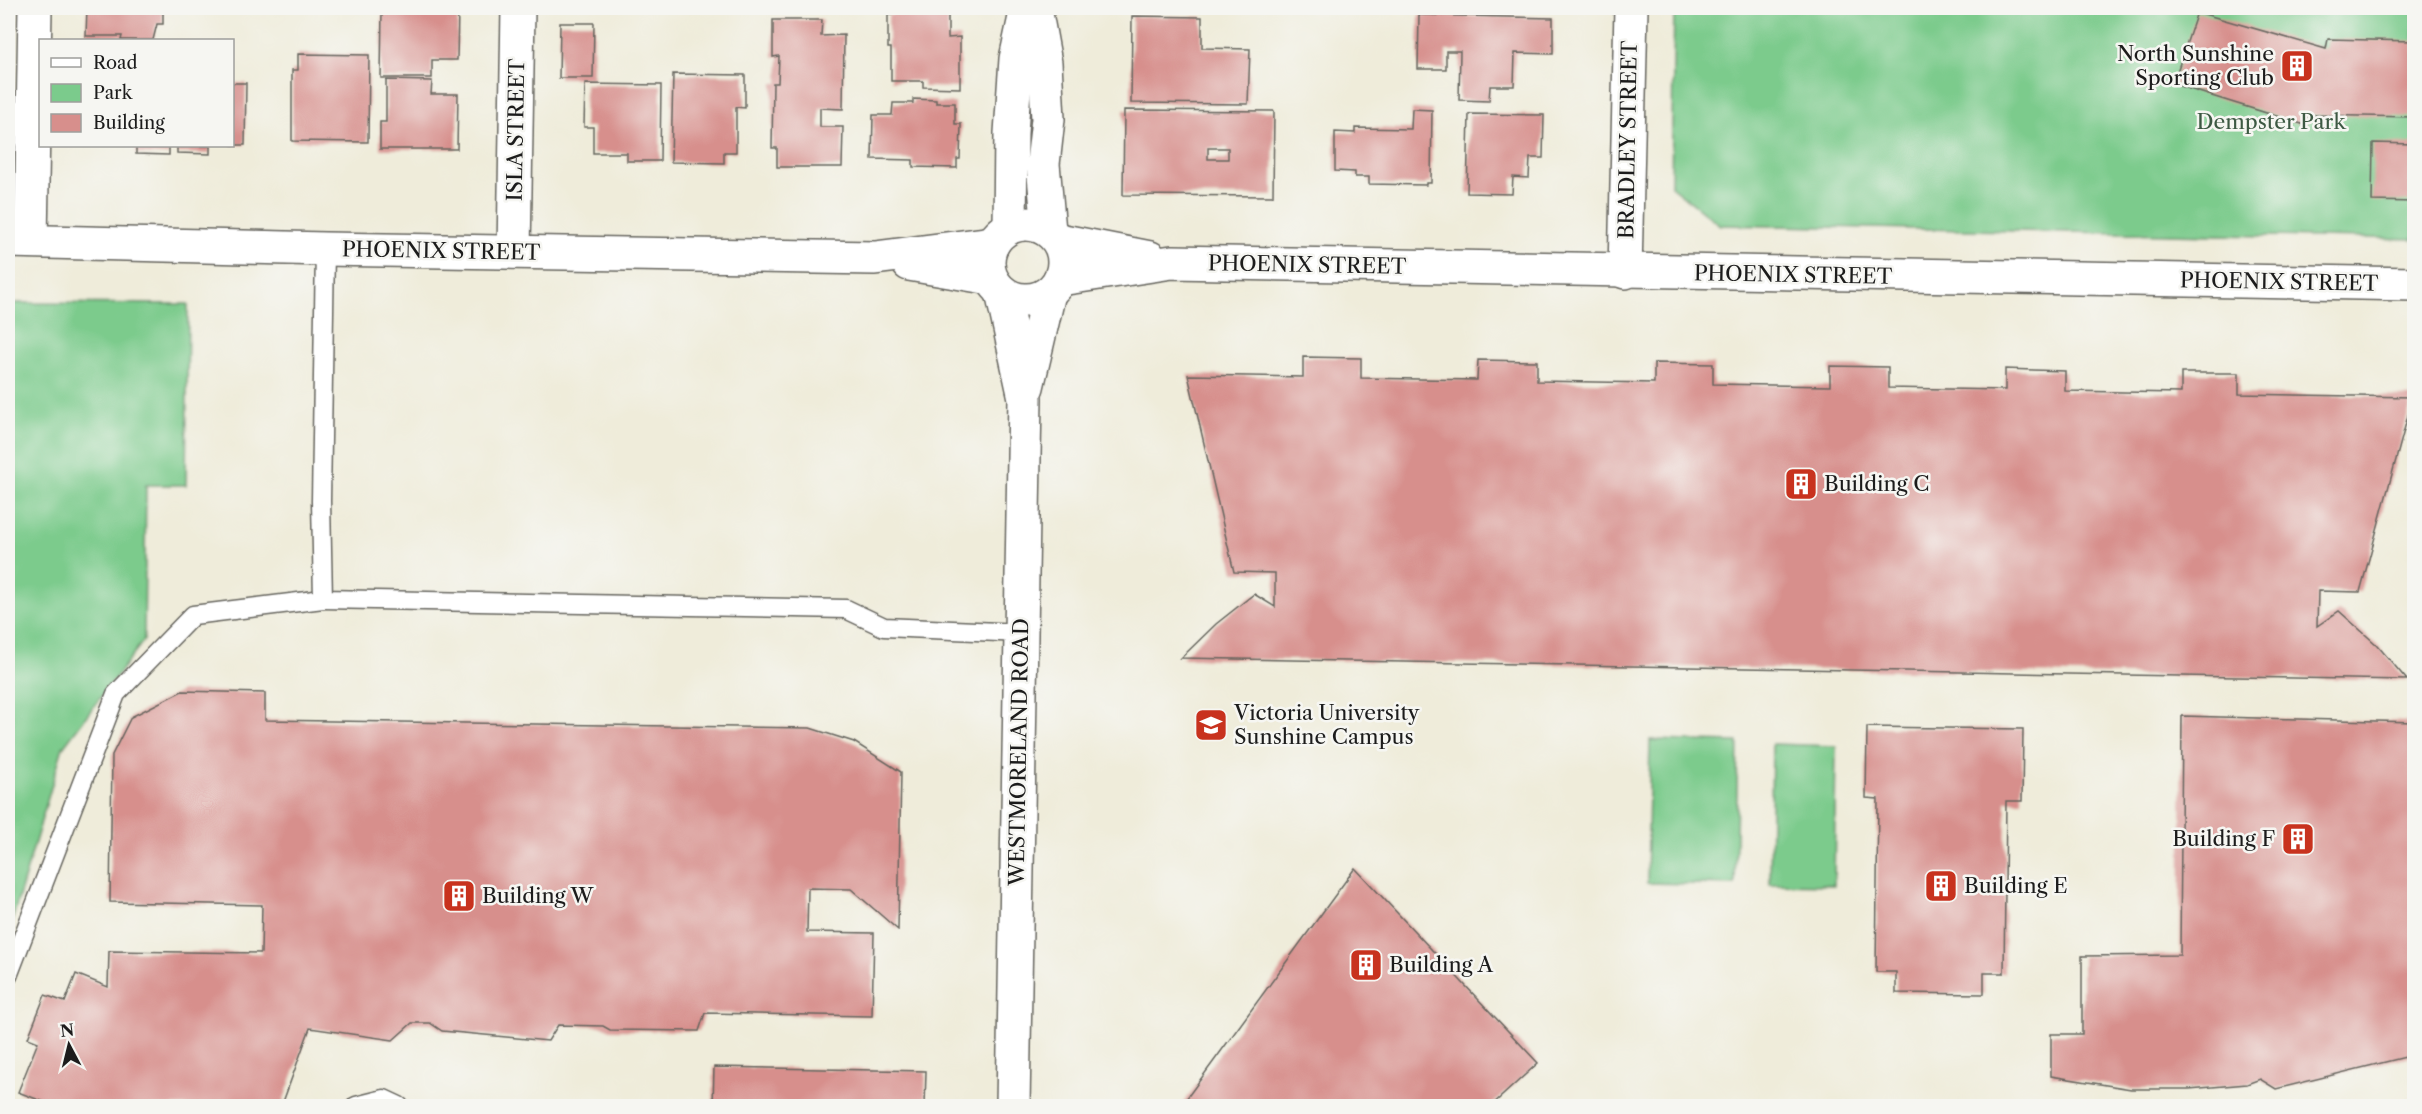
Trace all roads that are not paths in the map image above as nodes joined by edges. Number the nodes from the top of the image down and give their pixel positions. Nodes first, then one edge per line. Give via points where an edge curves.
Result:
1 (35, 8) edge
2 (518, 8) edge
3 (1026, 8) edge
4 (1035, 8) edge
5 (1631, 8) edge
6 (1001, 235) junction
7 (1053, 236) junction
8 (20, 241) edge
9 (325, 249) junction
10 (514, 252) junction
11 (875, 258) junction
12 (1172, 262) junction
13 (1625, 272) junction
14 (2415, 284) edge
15 (997, 285) junction
16 (1054, 286) junction
17 (1025, 398) junction
18 (323, 599) junction
19 (1022, 633) junction
20 (8, 976) edge
21 (356, 1107) edge
22 (399, 1107) edge
23 (1013, 1107) edge

1 - 8 street
2 - 10 street, ISLA STREET
3 - 6 street via 1016,59
4 - 7 street via 1045,63 1048,120 1043,170
5 - 13 street, BRADLEY STREET
6 - 7 street via 1030,224
6 - 11 street, PHOENIX STREET
6 - 15 street via 988,254 988,266
7 - 12 street, PHOENIX STREET
7 - 16 street via 1065,259
8 - 9 street, PHOENIX STREET
9 - 10 street, PHOENIX STREET
9 - 18 lane
10 - 11 street, PHOENIX STREET
11 - 15 street, PHOENIX STREET
12 - 13 street, PHOENIX STREET
12 - 16 street, PHOENIX STREET
13 - 14 street, PHOENIX STREET
15 - 16 street via 1025,301 1037,299
15 - 17 street, WESTMORELAND ROAD
16 - 17 street, WESTMORELAND ROAD
17 - 19 street, WESTMORELAND ROAD
18 - 19 lane via 846,609 884,627
18 - 20 lane via 193,615 116,694
19 - 23 street, WESTMORELAND ROAD
21 - 22 lane via 384,1099

